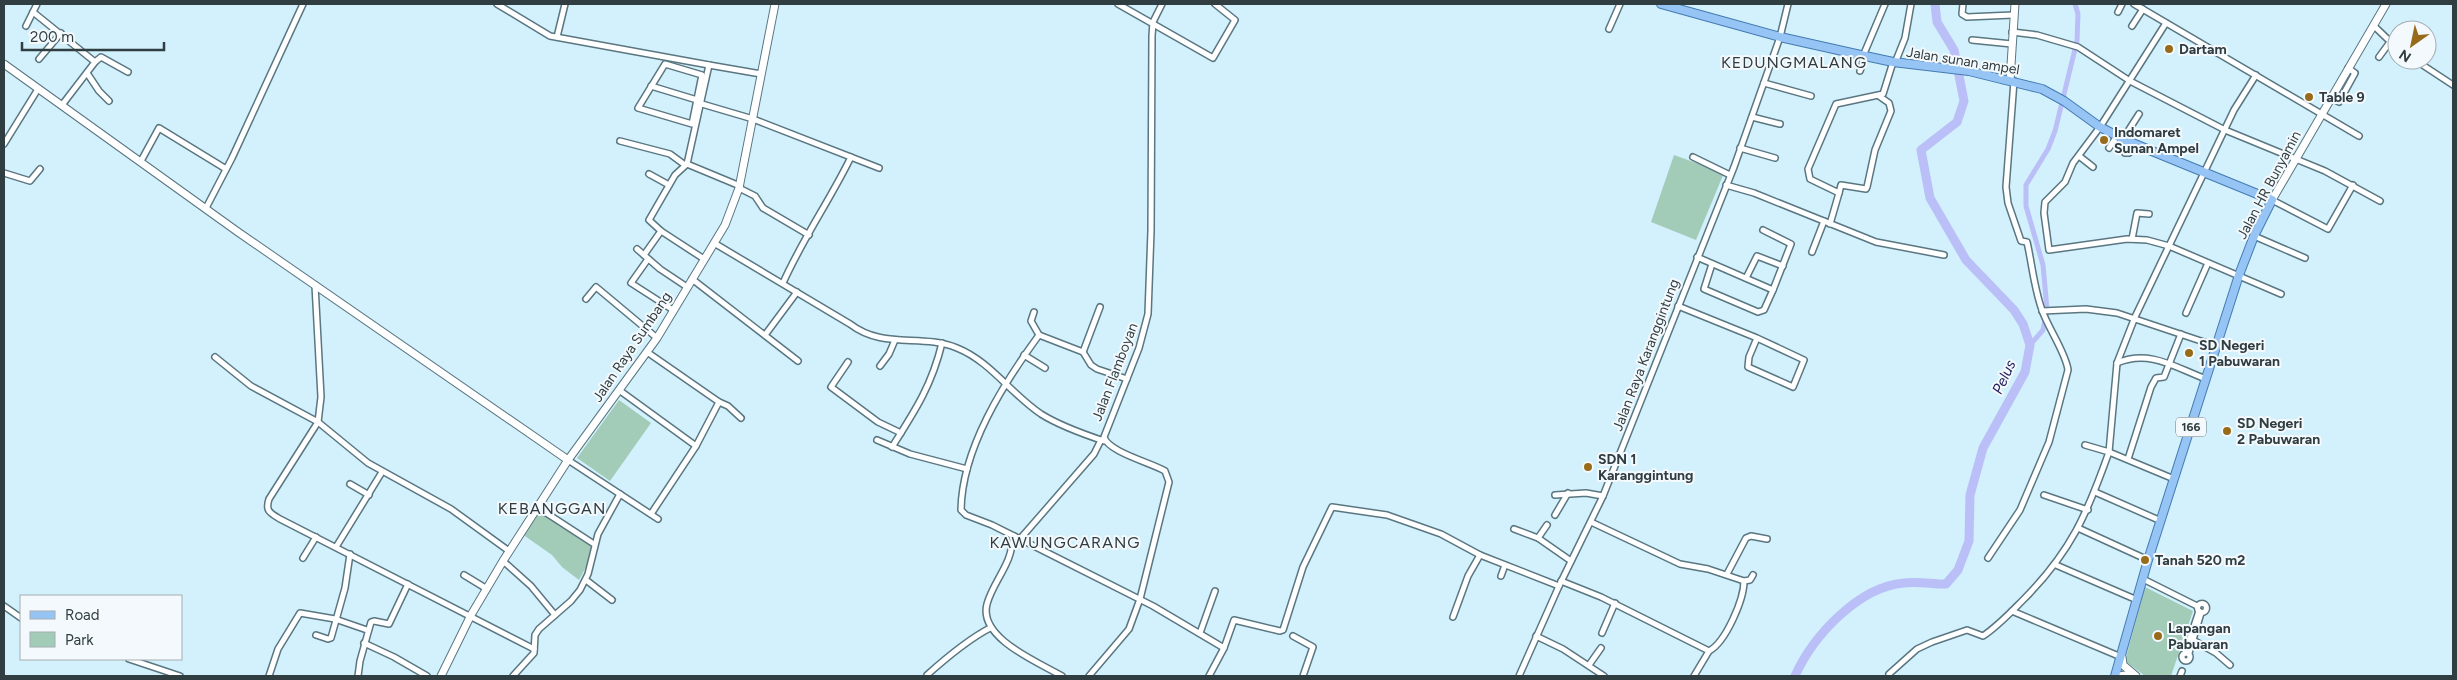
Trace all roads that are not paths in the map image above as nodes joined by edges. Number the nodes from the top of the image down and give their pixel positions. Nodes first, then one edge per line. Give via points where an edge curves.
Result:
1 (37, 4) edge
2 (303, 4) edge
3 (497, 4) edge
4 (565, 4) edge
5 (775, 4) edge
6 (1118, 4) edge
7 (1162, 4) edge
8 (1215, 4) edge
9 (1620, 4) edge
10 (1661, 4) edge
11 (1788, 4) edge
12 (1884, 4) edge
13 (1911, 4) edge
14 (1963, 4) edge
15 (2015, 4) edge
16 (2122, 4) edge
17 (2134, 4) edge
18 (2386, 4) edge
19 (2143, 9) junction
20 (34, 12) junction
21 (2118, 12) dead end
22 (2013, 15) junction
23 (1153, 23) junction
24 (2166, 23) junction
25 (26, 26) dead end
26 (2132, 26) dead end
27 (2374, 26) junction
28 (1609, 28) dead end
29 (2012, 32) junction
30 (61, 33) junction
31 (557, 37) junction
32 (1780, 37) junction
33 (2387, 39) edge
34 (1972, 40) dead end
35 (2012, 44) junction
36 (2387, 46) edge
37 (1864, 56) junction
38 (2378, 57) dead end
39 (38, 59) dead end
40 (678, 59) junction
41 (95, 62) junction
42 (1894, 62) junction
43 (4, 64) edge
44 (709, 65) junction
45 (676, 68) junction
46 (2430, 70) edge
47 (1860, 71) dead end
48 (128, 72) dead end
49 (86, 73) junction
50 (761, 74) junction
51 (2256, 75) junction
52 (2012, 80) junction
53 (2130, 80) junction
54 (1764, 82) junction
55 (2453, 85) edge
56 (651, 86) junction
57 (38, 89) junction
58 (1811, 96) dead end
59 (1880, 96) junction
60 (109, 101) dead end
61 (699, 102) junction
62 (62, 105) junction
63 (2139, 114) dead end
64 (2320, 115) junction
65 (1752, 117) junction
66 (753, 119) junction
67 (1780, 124) dead end
68 (2100, 127) junction
69 (2225, 130) junction
70 (2359, 136) dead end
71 (2120, 138) junction
72 (620, 141) dead end
73 (4, 144) edge
74 (2135, 145) junction
75 (1740, 148) junction
76 (2109, 148) dead end
77 (2125, 153) dead end
78 (1693, 156) dead end
79 (2079, 156) junction
80 (850, 157) junction
81 (1775, 158) dead end
82 (2296, 158) junction
83 (141, 161) junction
84 (686, 164) junction
85 (2093, 167) dead end
86 (879, 168) dead end
87 (40, 169) dead end
88 (226, 169) junction
89 (4, 173) edge
90 (2205, 173) junction
91 (649, 174) dead end
92 (1730, 175) junction
93 (669, 185) junction
94 (1726, 185) junction
95 (2353, 185) junction
96 (740, 187) junction
97 (1839, 193) junction
98 (2272, 200) junction
99 (2380, 201) dead end
100 (206, 208) junction
101 (2149, 214) dead end
102 (1824, 221) junction
103 (1830, 224) junction
104 (1763, 230) dead end
105 (661, 231) junction
106 (809, 235) junction
107 (2254, 236) junction
108 (2132, 239) junction
109 (714, 243) junction
110 (2169, 246) junction
111 (637, 249) dead end
112 (1812, 252) dead end
113 (1944, 255) dead end
114 (646, 257) junction
115 (1697, 257) junction
116 (2304, 258) dead end
117 (704, 259) junction
118 (2208, 263) junction
119 (1712, 264) junction
120 (1783, 266) junction
121 (2240, 276) junction
122 (1746, 278) junction
123 (692, 279) junction
124 (783, 283) junction
125 (315, 285) junction
126 (687, 287) junction
127 (1773, 290) junction
128 (797, 292) junction
129 (2281, 294) dead end
130 (586, 299) dead end
131 (1100, 306) dead end
132 (1678, 306) junction
133 (673, 310) junction
134 (2042, 311) junction
135 (1034, 312) dead end
136 (2186, 313) dead end
137 (2135, 318) junction
138 (2181, 334) junction
139 (766, 335) junction
140 (1039, 335) junction
141 (657, 338) junction
142 (1757, 338) junction
143 (895, 340) junction
144 (942, 343) junction
145 (2216, 346) junction
146 (647, 352) junction
147 (1083, 352) junction
148 (1024, 355) junction
149 (215, 357) dead end
150 (798, 361) dead end
151 (848, 362) dead end
152 (2118, 363) junction
153 (880, 366) dead end
154 (2170, 366) junction
155 (1045, 368) dead end
156 (1127, 379) junction
157 (2206, 379) junction
158 (1004, 383) junction
159 (619, 390) junction
160 (719, 402) junction
161 (741, 418) dead end
162 (318, 422) junction
163 (901, 433) junction
164 (877, 440) dead end
165 (1103, 440) junction
166 (2086, 445) dead end
167 (696, 446) junction
168 (892, 447) junction
169 (2109, 452) junction
170 (2128, 459) junction
171 (568, 460) junction
172 (967, 469) junction
173 (382, 472) junction
174 (2174, 479) junction
175 (350, 484) dead end
176 (2095, 492) junction
177 (1568, 493) junction
178 (620, 494) junction
179 (369, 495) junction
180 (1555, 495) dead end
181 (1603, 496) junction
182 (2044, 496) dead end
183 (537, 507) junction
184 (2088, 510) junction
185 (651, 514) junction
186 (1555, 515) dead end
187 (658, 519) dead end
188 (2161, 521) junction
189 (1590, 522) junction
190 (1547, 524) dead end
191 (2078, 528) junction
192 (1514, 529) dead end
193 (316, 536) junction
194 (1014, 536) junction
195 (1538, 538) junction
196 (1020, 539) junction
197 (1767, 539) dead end
198 (594, 544) junction
199 (336, 547) junction
200 (509, 551) junction
201 (350, 554) junction
202 (1480, 555) junction
203 (303, 558) dead end
204 (1988, 558) dead end
205 (2148, 560) junction
206 (503, 561) junction
207 (1571, 561) junction
208 (1505, 565) junction
209 (2056, 566) junction
210 (1727, 574) junction
211 (464, 575) dead end
212 (1753, 575) dead end
213 (1501, 576) dead end
214 (2143, 579) junction
215 (586, 580) junction
216 (1744, 581) junction
217 (1560, 583) junction
218 (408, 584) junction
219 (487, 589) junction
220 (1215, 591) dead end
221 (1140, 599) junction
222 (612, 600) dead end
223 (2137, 600) junction
224 (1614, 603) junction
225 (4, 606) edge
226 (2199, 610) junction
227 (2012, 612) junction
228 (555, 614) junction
229 (471, 615) junction
230 (20, 617) edge
231 (1453, 617) dead end
232 (335, 620) junction
233 (989, 626) junction
234 (368, 630) junction
235 (1200, 633) junction
236 (1602, 633) dead end
237 (316, 635) dead end
238 (1293, 636) dead end
239 (1536, 636) junction
240 (2193, 640) junction
241 (364, 643) junction
242 (1224, 648) junction
243 (1601, 648) dead end
244 (534, 649) junction
245 (1709, 651) junction
246 (2122, 657) junction
247 (132, 660) edge
248 (1589, 665) junction
249 (2230, 665) dead end
250 (1889, 674) dead end
251 (2134, 675) edge
252 (180, 676) edge
253 (269, 676) edge
254 (358, 676) edge
255 (427, 676) edge
256 (441, 676) edge
257 (513, 676) edge
258 (928, 676) edge
259 (1062, 676) edge
260 (1089, 676) edge
261 (1211, 676) edge
262 (1303, 676) edge
263 (1519, 676) edge
264 (1604, 676) edge
265 (1694, 676) edge
266 (2115, 676) edge
267 (2119, 676) edge

1 - 20 street
2 - 88 street
3 - 31 street via 545,34
4 - 31 street
5 - 50 street, Jalan Raya Sumbang
6 - 23 street
7 - 23 street
8 - 23 street via 1235,20 1213,58
9 - 28 street
10 - 32 main road, Jalan sunan ampel
11 - 32 street, Jalan Raya Karanggintung
12 - 37 street
13 - 42 street via 1905,38
14 - 22 street via 1962,14 1967,17
15 - 22 street
16 - 21 street
17 - 19 street
18 - 27 street, Jalan HR Bunyamin
19 - 24 street
19 - 26 street
20 - 25 street
20 - 30 street
22 - 29 street
23 - 156 street, Jalan Flamboyan via 1148,314
24 - 51 street
24 - 53 street
27 - 33 street
27 - 64 street, Jalan HR Bunyamin
29 - 35 street
29 - 53 street via 2071,44
30 - 39 street
30 - 41 street
31 - 40 street
32 - 37 main road, Jalan sunan ampel via 1846,56
32 - 54 street, Jalan Raya Karanggintung
34 - 35 street
35 - 52 street
36 - 38 street
37 - 42 main road, Jalan sunan ampel
37 - 47 street
40 - 44 street
40 - 45 street
41 - 48 street via 104,58
41 - 49 street
42 - 52 main road, Jalan sunan ampel
42 - 59 street via 1885,92
43 - 57 street
44 - 50 street
44 - 61 street
45 - 56 street via 665,64
45 - 61 street via 702,75
46 - 55 street
49 - 60 street
49 - 62 street
50 - 66 street, Jalan Raya Sumbang
51 - 64 street
51 - 69 street
52 - 68 main road, Jalan sunan ampel via 2056,96
52 - 134 street via 2006,189 2021,241 2027,242
53 - 68 street
53 - 69 street
54 - 58 street
54 - 65 street, Jalan Raya Karanggintung
56 - 61 street
56 - 61 street via 638,108 692,124
57 - 62 street
57 - 73 street
59 - 97 street via 1889,104 1891,111 1875,150 1867,187 1841,185
59 - 97 street via 1836,104 1808,169 1814,183
61 - 66 street
61 - 84 street
62 - 83 street
63 - 71 street
64 - 70 street
64 - 82 street, Jalan HR Bunyamin
65 - 67 street
65 - 75 street, Jalan Raya Karanggintung
66 - 80 street
66 - 96 street, Jalan Raya Sumbang
68 - 71 main road, Jalan sunan ampel
68 - 79 street
69 - 82 street
69 - 90 street
71 - 74 main road, Jalan sunan ampel
71 - 76 street
72 - 84 street via 670,154
74 - 77 street
74 - 90 main road, Jalan sunan ampel
75 - 81 street
75 - 92 street, Jalan Raya Karanggintung
78 - 92 street
79 - 85 street
79 - 108 street via 2065,182 2045,202 2049,250
80 - 86 street
80 - 106 street
82 - 95 street
82 - 98 street, Jalan HR Bunyamin
83 - 88 street via 159,128
83 - 100 street
84 - 93 street
84 - 96 street
87 - 89 street via 30,181
88 - 100 street
90 - 98 main road, Jalan sunan ampel
90 - 110 street
91 - 93 street
92 - 94 street, Jalan Raya Karanggintung
93 - 105 street via 649,220
94 - 102 street
94 - 115 street, Jalan Raya Karanggintung
95 - 98 street via 2328,229
95 - 99 street
96 - 106 street via 755,196 763,208
96 - 109 street, Jalan Raya Sumbang
97 - 103 street
98 - 107 main road, Jalan HR Bunyamin / 166
100 - 125 street
101 - 108 street via 2137,213
102 - 103 street
102 - 112 street
103 - 113 street via 1887,245
104 - 120 street via 1790,242
105 - 114 street
105 - 117 street
106 - 124 street
107 - 116 street
107 - 121 main road, Jalan HR Bunyamin / 166
108 - 110 street
109 - 117 street, Jalan Raya Sumbang
109 - 124 street
110 - 118 street
110 - 137 street
111 - 114 street
114 - 126 street
114 - 133 street via 631,283
115 - 119 street
115 - 132 street, Jalan Raya Karanggintung
117 - 123 street, Jalan Raya Sumbang
118 - 121 street
118 - 136 street
119 - 122 street
119 - 127 street via 1704,289 1758,312 1764,310
120 - 122 street via 1757,256
120 - 127 street
121 - 129 street
121 - 145 main road, Jalan HR Bunyamin / 166
122 - 127 street
123 - 126 street, Jalan Raya Sumbang
123 - 139 street
124 - 128 street
125 - 162 street via 321,397
125 - 171 street
126 - 133 street, Jalan Raya Sumbang
128 - 139 street
128 - 143 street via 864,335
130 - 141 street via 596,287
131 - 147 street
132 - 142 street
132 - 181 street, Jalan Raya Karanggintung
133 - 141 street, Jalan Raya Sumbang
134 - 137 street via 2086,309
134 - 204 street via 2067,360 2067,378 2049,442 2020,510
135 - 140 street via 1031,321
137 - 138 street
137 - 152 street
138 - 145 street
138 - 154 street
139 - 150 street
140 - 147 street
140 - 148 street
141 - 146 street, Jalan Raya Sumbang
142 - 142 street via 1748,367 1793,387 1804,360
143 - 144 street
143 - 153 street
144 - 158 street via 969,353
144 - 163 street via 936,370
145 - 157 main road, Jalan HR Bunyamin / 166
146 - 159 street, Jalan Raya Sumbang
146 - 160 street
147 - 156 street via 1097,369
148 - 155 street
148 - 158 street
149 - 162 street via 251,386
151 - 163 street via 831,387 878,422
152 - 154 street via 2148,357
152 - 169 street
154 - 157 street
154 - 170 street via 2164,377 2156,378 2150,387
156 - 165 street, Jalan Flamboyan
157 - 174 main road, Jalan HR Bunyamin / 166
158 - 165 street via 1041,414
158 - 172 street
159 - 167 street
159 - 171 street, Jalan Raya Sumbang
160 - 161 street
160 - 167 street
162 - 173 street
162 - 193 street via 266,507 271,514
163 - 168 street
164 - 168 street
165 - 196 street
165 - 221 street, Jalan Flamboyan via 1160,468 1169,478
166 - 169 street
167 - 185 street
168 - 172 street
169 - 170 street
169 - 176 street
170 - 174 street
171 - 178 street
171 - 183 street, Jalan Raya Sumbang
172 - 194 street via 962,512
173 - 179 street
173 - 200 street via 451,509
174 - 188 main road, Jalan HR Bunyamin / 166
175 - 179 street
176 - 184 street
176 - 188 street
177 - 180 street
177 - 181 street via 1586,492
177 - 186 street
178 - 185 street
178 - 198 street
179 - 199 street
181 - 189 street, Jalan Raya Karanggintung
182 - 184 street
183 - 198 street
183 - 200 street, Jalan Raya Sumbang
184 - 191 street
185 - 187 street
188 - 205 main road, Jalan HR Bunyamin / 166
189 - 207 street, Jalan Raya Karanggintung
189 - 210 street via 1680,564
190 - 195 street
191 - 205 street
191 - 209 street
192 - 195 street
193 - 199 street
193 - 203 street
194 - 196 street
194 - 233 street via 1008,562 987,603
195 - 207 street
196 - 221 street
197 - 210 street via 1746,538
198 - 215 street
199 - 201 street
200 - 206 street, Jalan Raya Sumbang
201 - 218 street
201 - 232 street via 345,588
202 - 208 street
202 - 231 street via 1468,576
202 - 242 street via 1441,534 1387,515 1332,507 1303,567 1283,630 1235,620
205 - 214 main road, Jalan HR Bunyamin / 166
206 - 219 street, Jalan Raya Sumbang
206 - 228 street
207 - 217 street, Jalan Raya Karanggintung
208 - 213 street
208 - 217 street
209 - 223 street
209 - 227 street
210 - 216 street
211 - 219 street
212 - 216 street
214 - 223 main road, Jalan HR Bunyamin / 166
214 - 226 street
215 - 222 street
215 - 228 street via 571,601
216 - 245 street via 1742,601 1718,645
217 - 224 street
217 - 239 street, Jalan Raya Karanggintung
218 - 229 street
218 - 234 street via 390,624 374,620
219 - 229 street, Jalan Raya Sumbang
220 - 235 street
221 - 235 street
221 - 260 street via 1129,629
223 - 246 main road, Jalan HR Bunyamin / 166
224 - 236 street
224 - 245 street
225 - 230 street
226 - 240 street
226 - 240 street via 2187,653
227 - 246 street
227 - 250 street via 1983,636 1967,630 1917,649
228 - 244 street via 535,635
229 - 244 street
229 - 256 street, Jalan Raya Sumbang
232 - 234 street
232 - 237 street via 330,639
232 - 253 street via 299,614 278,649
233 - 258 street
233 - 259 street via 1013,648
234 - 241 street
235 - 242 street
238 - 262 street via 1313,647
239 - 248 street
239 - 263 street, Jalan Raya Karanggintung
240 - 249 street via 2216,652
241 - 254 street
241 - 255 street
242 - 261 street
243 - 248 street
244 - 257 street via 532,657
245 - 265 street
246 - 251 street via 2124,665
246 - 266 main road, 166
247 - 252 street
248 - 264 street
251 - 267 street

